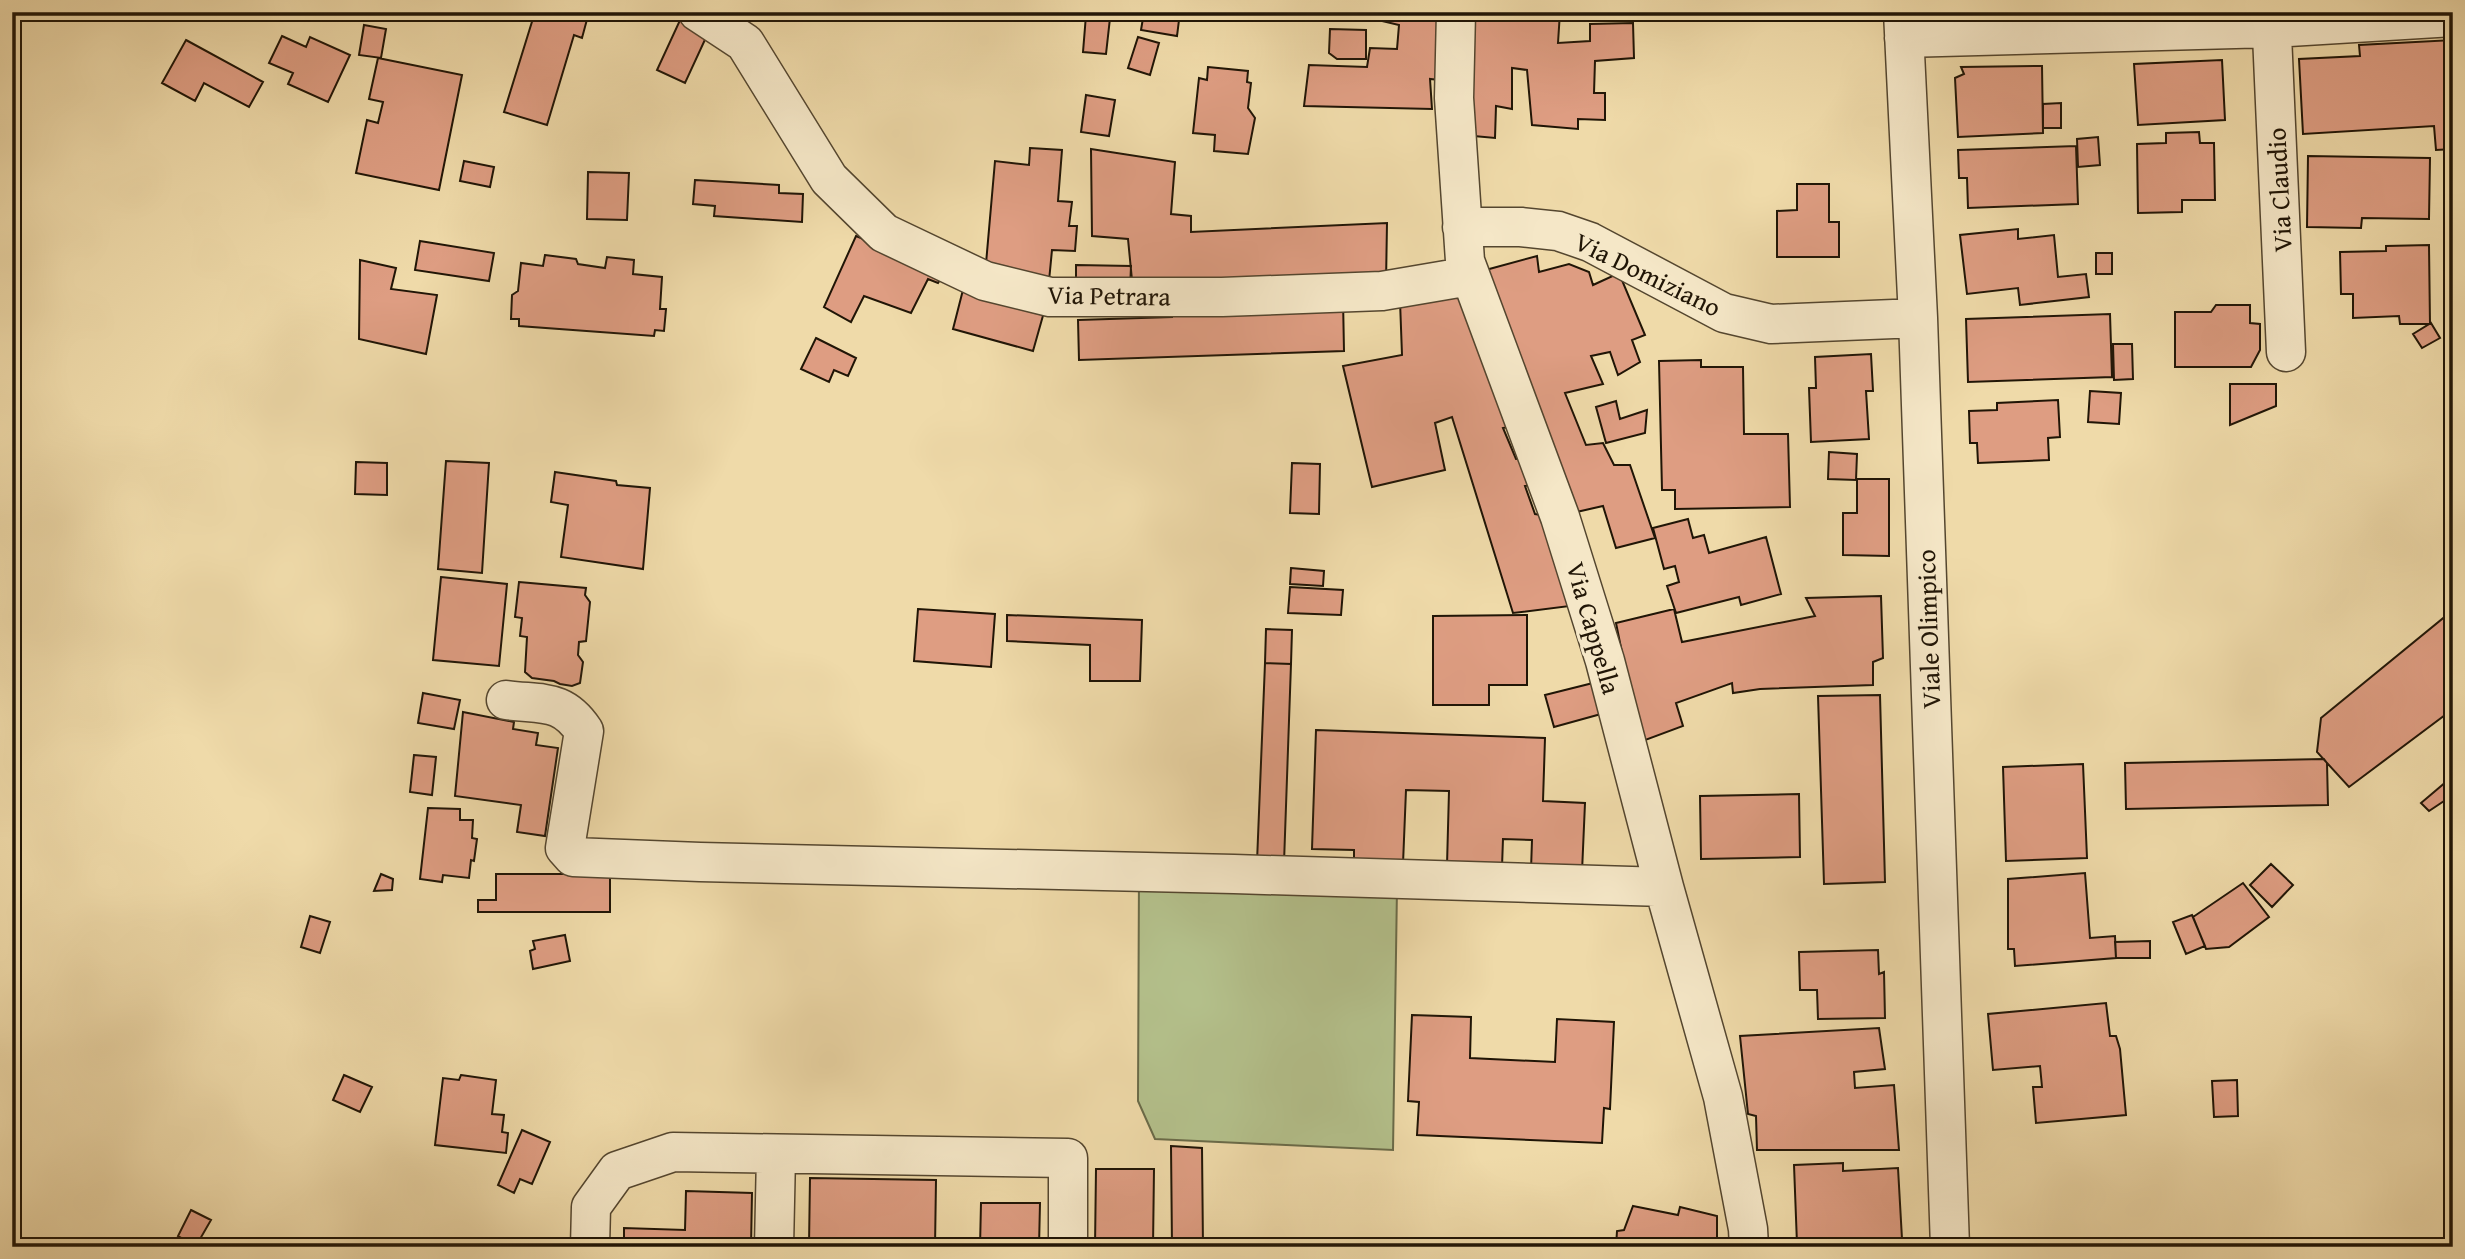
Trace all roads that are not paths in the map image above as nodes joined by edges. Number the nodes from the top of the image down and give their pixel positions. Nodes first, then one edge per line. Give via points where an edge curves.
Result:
1 (698, 12) edge
2 (1456, 12) edge
3 (2453, 17) edge
4 (2272, 20) edge
5 (1904, 25) edge
6 (1462, 227) junction
7 (1470, 276) junction
8 (1918, 318) junction
9 (2286, 352) dead end
10 (506, 700) dead end
11 (1664, 887) junction
12 (776, 1155) junction
13 (590, 1247) edge
14 (774, 1247) edge
15 (1068, 1247) edge
16 (1749, 1247) edge
17 (1950, 1247) edge

1 - 7 street, Via Petrara via 745,43 829,179 884,233 985,281 1050,297 1222,297 1382,291
2 - 6 street, Via Cappella via 1454,98
3 - 4 street
4 - 5 street
4 - 9 street, Via Claudio
5 - 8 street, Viale Olimpico
6 - 7 street, Via Cappella
6 - 8 street, Via Domiziano via 1558,231 1590,242 1724,313 1770,324
7 - 11 street, Via Cappella via 1560,517 1605,661
8 - 17 street, Viale Olimpico
10 - 11 street via 561,707 584,731 565,848 573,857
11 - 16 street, Via Cappella via 1723,1097
12 - 13 street via 673,1152 617,1171 591,1207
12 - 14 street
12 - 15 street via 1068,1158

